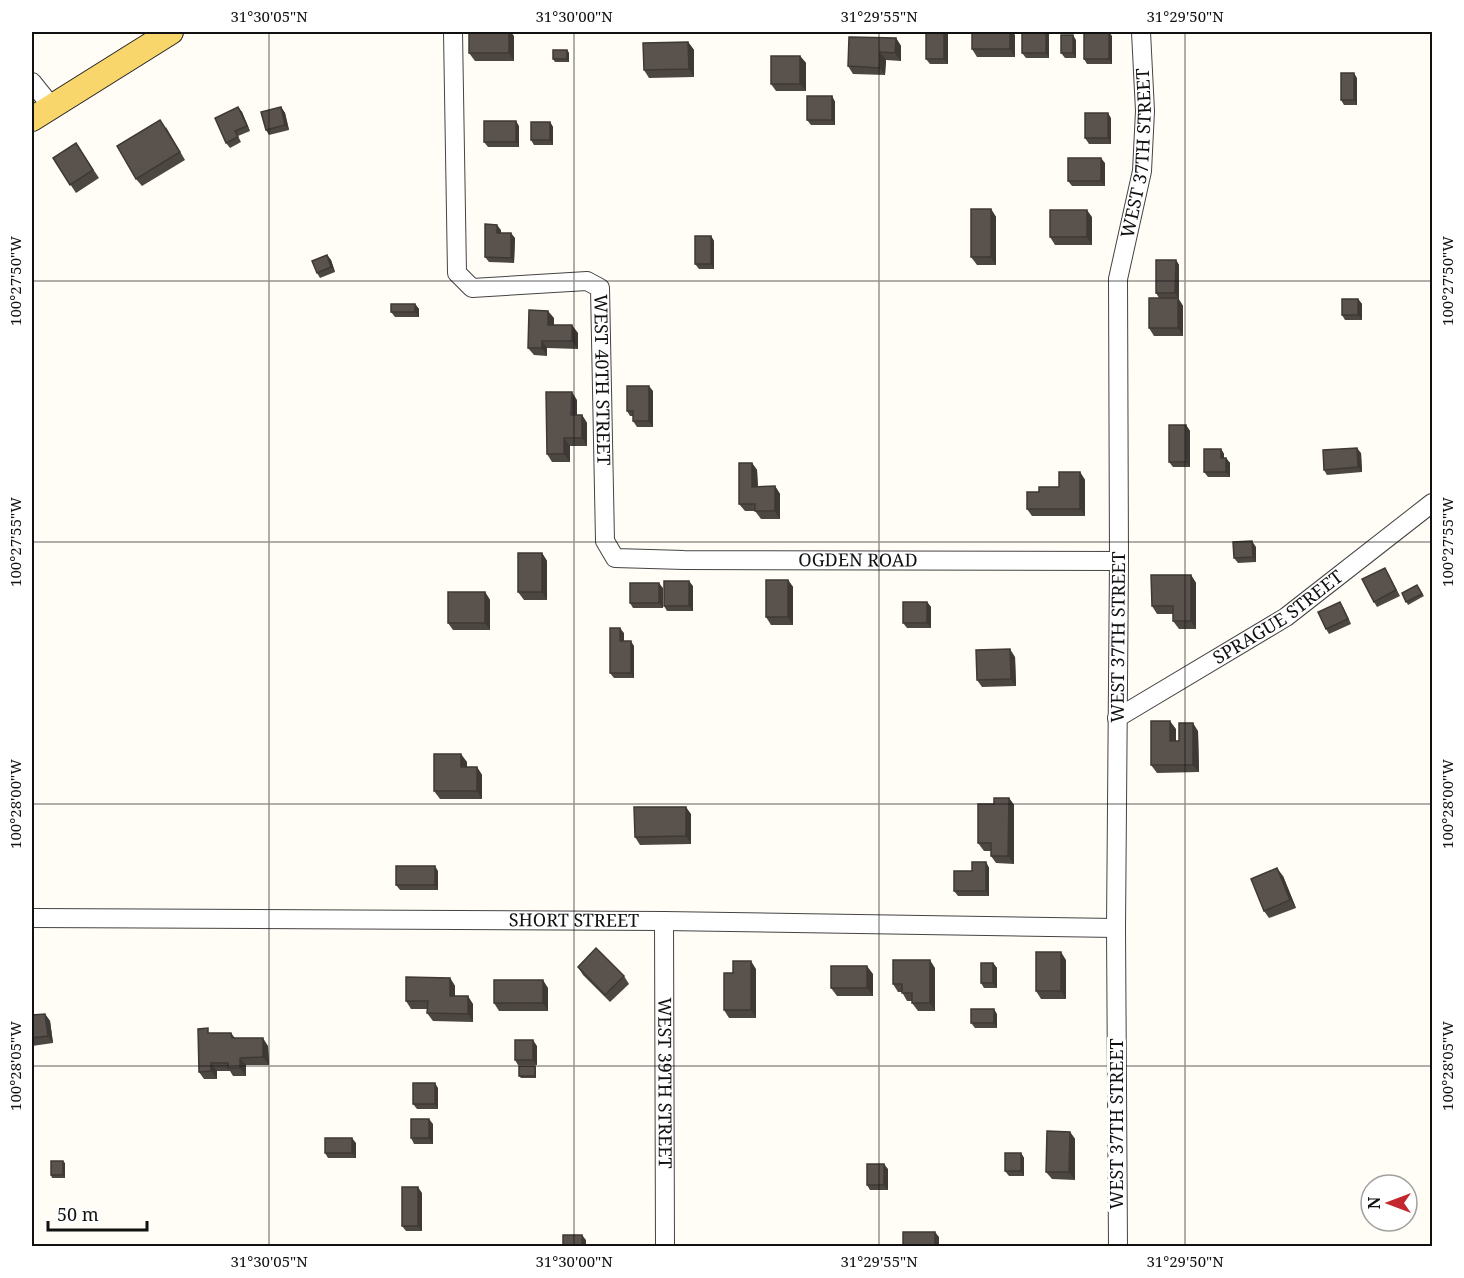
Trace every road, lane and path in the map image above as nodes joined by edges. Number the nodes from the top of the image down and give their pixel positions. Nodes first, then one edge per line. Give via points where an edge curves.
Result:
1 (171, 32) edge
2 (453, 32) edge
3 (1141, 32) edge
4 (32, 82) edge
5 (52, 107) junction
6 (32, 119) edge
7 (1432, 503) edge
8 (605, 541) joint
9 (1119, 561) junction
10 (1117, 718) junction
11 (32, 918) edge
12 (664, 921) junction
13 (1116, 928) junction
14 (664, 1246) edge
15 (1118, 1246) edge

1 - 5 main road
2 - 8 street, WEST 40TH STREET via 458,273 472,288 587,281 600,288
3 - 9 street, WEST 37TH STREET via 1142,171 1118,279
4 - 5 street
5 - 6 main road
7 - 10 street, SPRAGUE STREET via 1286,617
8 - 9 street, OGDEN ROAD via 615,558
9 - 10 street, WEST 37TH STREET
10 - 13 street, WEST 37TH STREET
11 - 12 street, SHORT STREET
12 - 13 street, SHORT STREET
12 - 14 street, WEST 39TH STREET
13 - 15 street, WEST 37TH STREET

